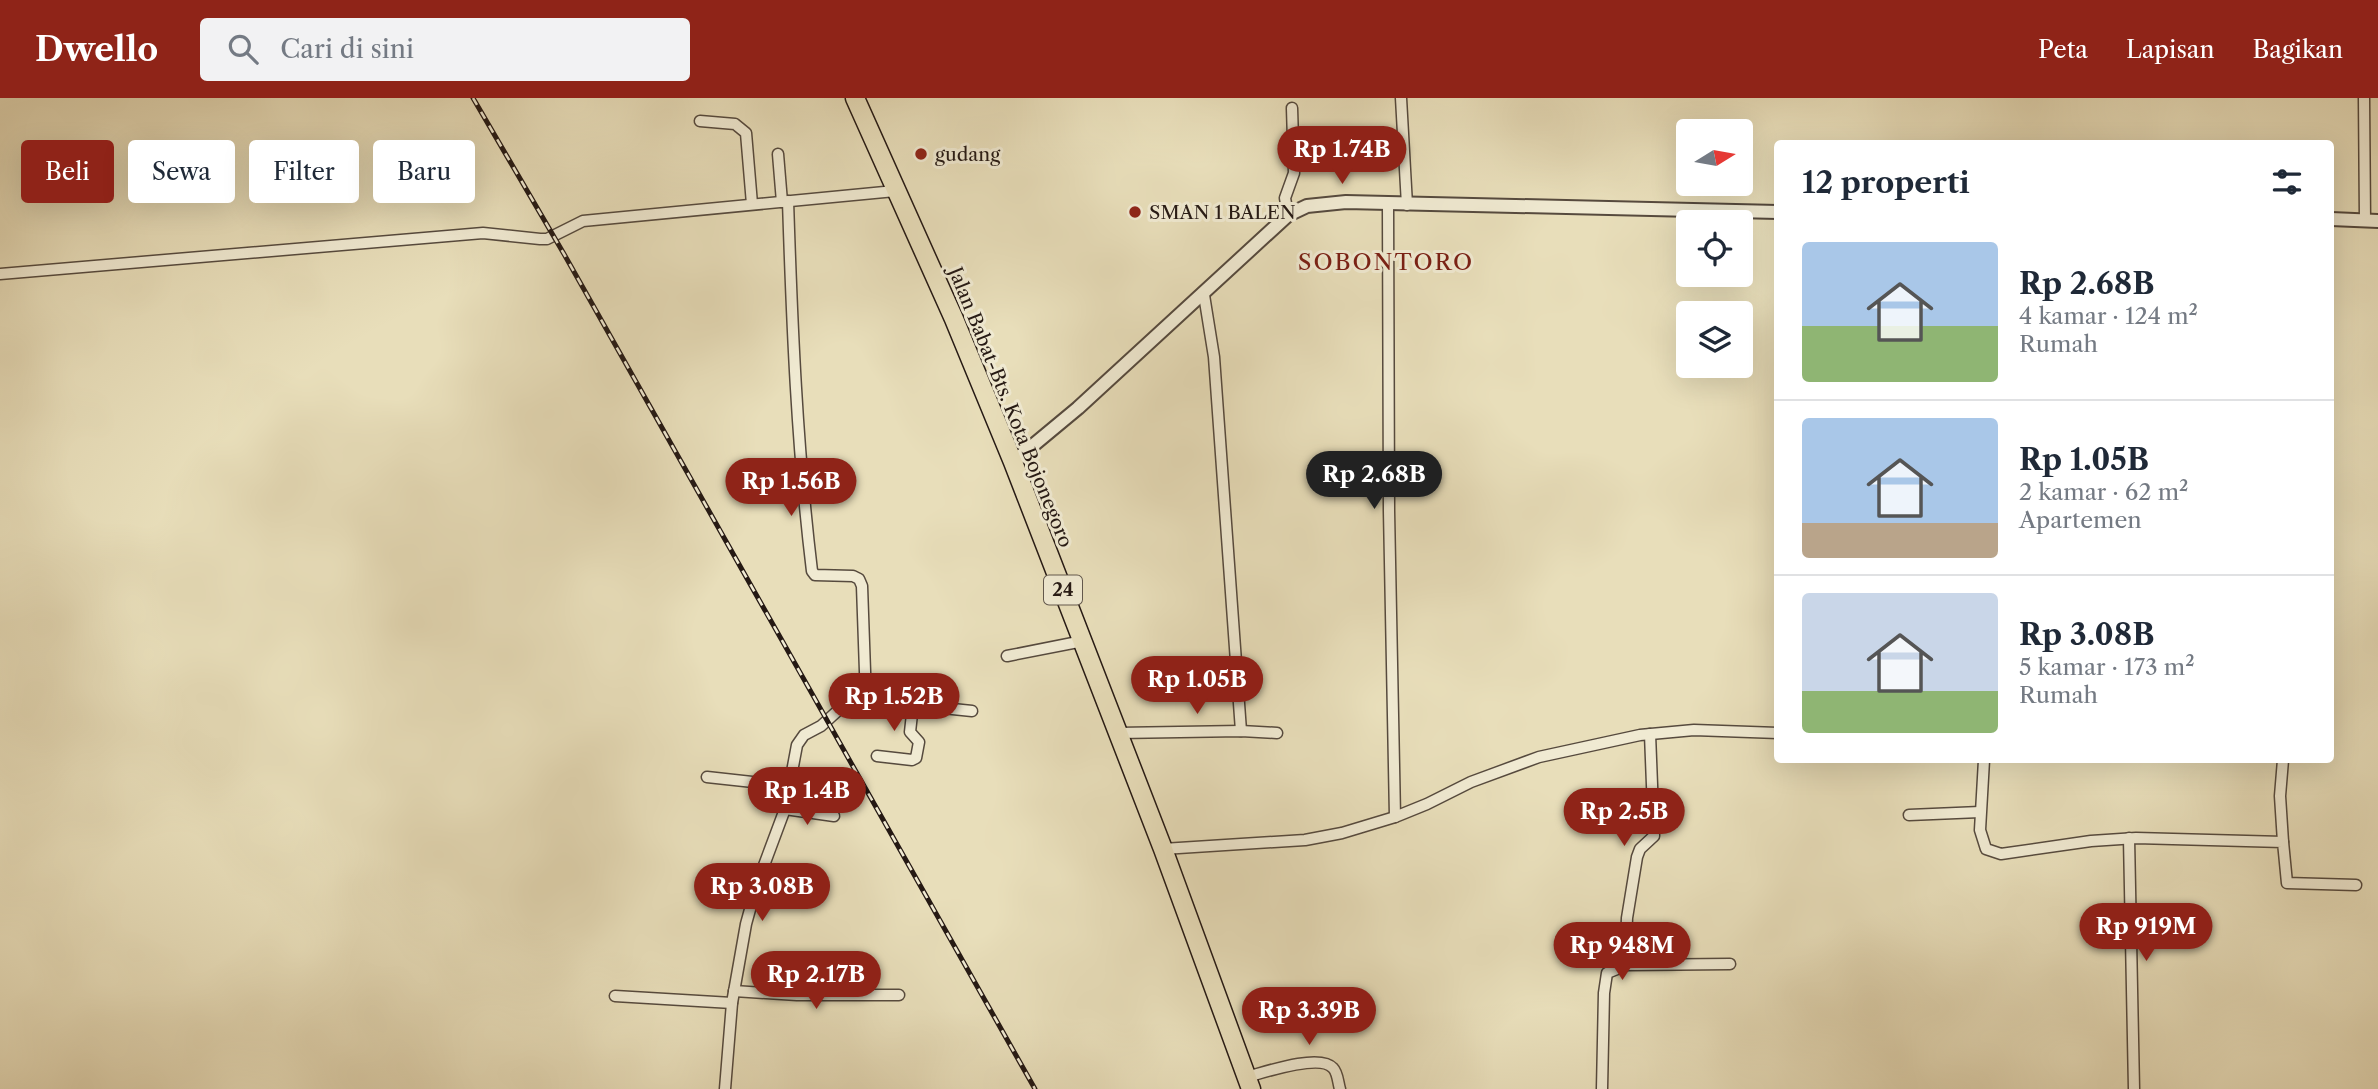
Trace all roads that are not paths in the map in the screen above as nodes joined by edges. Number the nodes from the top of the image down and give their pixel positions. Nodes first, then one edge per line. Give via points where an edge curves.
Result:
1 (855, 98) edge
2 (1401, 98) edge
3 (2364, 98) edge
4 (1292, 108) dead end
5 (700, 121) dead end
6 (778, 153) dead end
7 (895, 191) junction
8 (785, 201) junction
9 (752, 204) junction
10 (1388, 204) junction
11 (1407, 205) junction
12 (1774, 212) edge
13 (1288, 215) junction
14 (2334, 219) edge
15 (2371, 220) edge
16 (0, 274) edge
17 (1204, 295) junction
18 (1013, 462) junction
19 (1083, 641) junction
20 (1007, 656) dead end
21 (866, 700) junction
22 (913, 705) junction
23 (972, 711) dead end
24 (1241, 731) junction
25 (1118, 733) junction
26 (1277, 733) dead end
27 (1774, 733) edge
28 (1650, 734) junction
29 (877, 756) dead end
30 (1984, 763) edge
31 (2283, 763) edge
32 (707, 777) dead end
33 (789, 786) junction
34 (785, 809) junction
35 (1980, 811) junction
36 (1909, 815) dead end
37 (834, 816) dead end
38 (1395, 817) junction
39 (2129, 838) junction
40 (2283, 842) junction
41 (1163, 849) junction
42 (2356, 885) dead end
43 (2130, 931) junction
44 (2183, 931) dead end
45 (1730, 964) dead end
46 (1625, 965) junction
47 (734, 991) junction
48 (899, 995) dead end
49 (615, 996) dead end
50 (732, 1003) junction
51 (1249, 1083) edge
52 (725, 1089) edge
53 (1340, 1089) edge
54 (1602, 1089) edge
55 (2134, 1089) edge

1 - 7 highway, Jalan Babat-Bts. Kota Bojonegoro / 24
2 - 11 street
3 - 15 street
4 - 13 street via 1294,173 1286,198
5 - 9 street via 735,124 746,133
6 - 8 street
7 - 8 street
7 - 18 highway, Jalan Babat-Bts. Kota Bojonegoro / 24
8 - 9 street
8 - 21 street via 800,456 812,571 853,576 862,586
9 - 16 street via 583,221 540,240 483,233
10 - 11 street
10 - 13 street via 1316,204
10 - 38 street
11 - 12 street
13 - 17 street
14 - 15 street
17 - 18 street
17 - 24 street via 1214,357
18 - 19 highway, Jalan Babat-Bts. Kota Bojonegoro / 24
19 - 20 street
19 - 25 highway, Jalan Babat-Bts. Kota Bojonegoro / 24
21 - 22 street
21 - 33 street via 844,706 799,739
22 - 23 street
22 - 29 street via 909,732 919,742 916,758
24 - 25 street
24 - 26 street
25 - 41 highway, Jalan Babat-Bts. Kota Bojonegoro / 24
27 - 28 street via 1694,730
28 - 38 street via 1539,757
28 - 46 street via 1654,836 1637,857
30 - 35 street
31 - 40 street
32 - 33 street
33 - 34 street
34 - 37 street
34 - 47 street via 757,884
35 - 36 street
35 - 39 street via 1982,841 1991,852
38 - 41 street via 1324,837
39 - 40 street
39 - 43 street
40 - 42 street via 2287,883
41 - 51 highway, Jalan Babat-Bts. Kota Bojonegoro / 24
43 - 44 street
43 - 55 street
45 - 46 street
46 - 54 street via 1611,970 1605,979
47 - 48 street
47 - 50 street
49 - 50 street
50 - 52 street
51 - 53 street via 1317,1061 1331,1065

